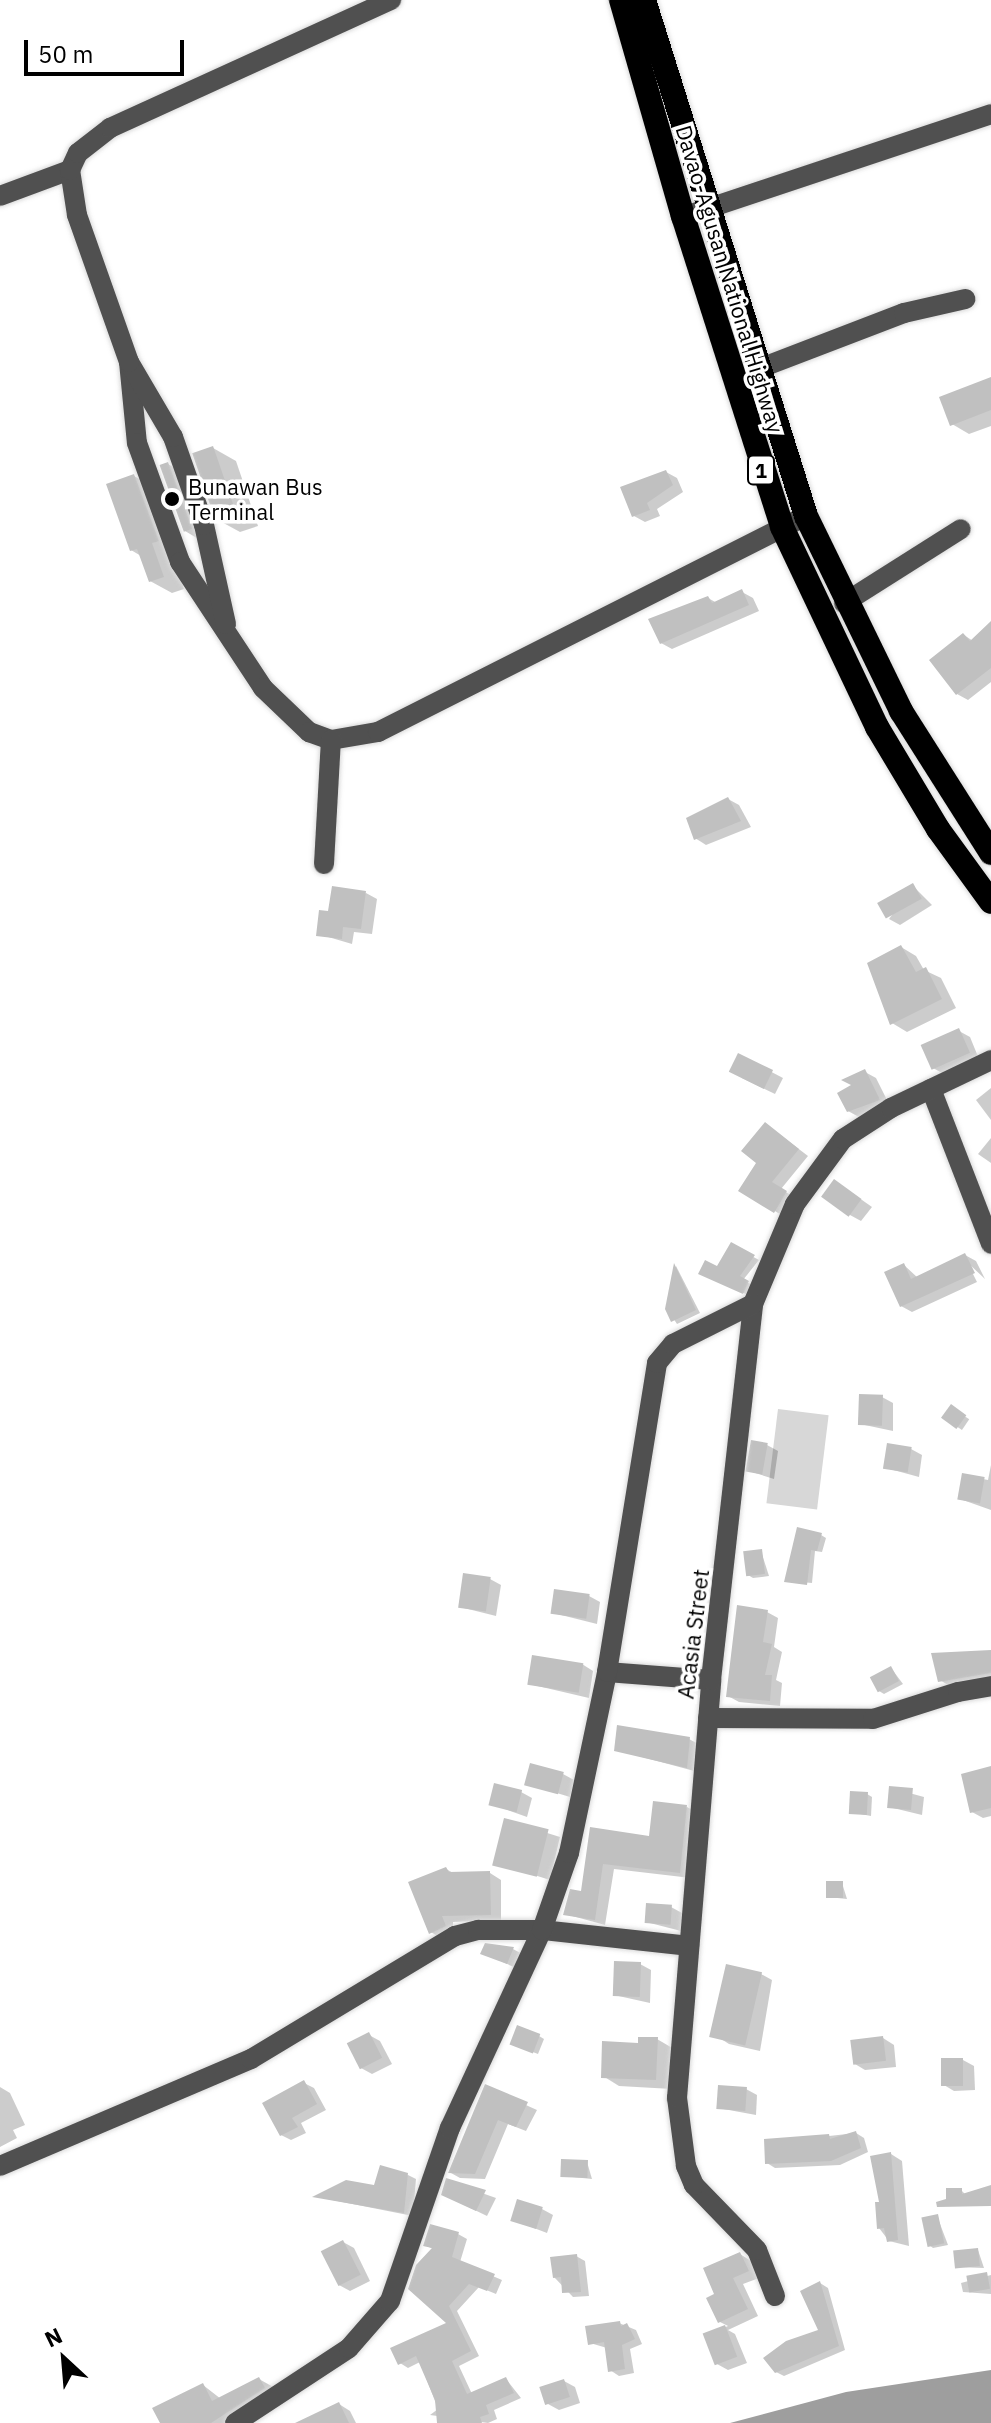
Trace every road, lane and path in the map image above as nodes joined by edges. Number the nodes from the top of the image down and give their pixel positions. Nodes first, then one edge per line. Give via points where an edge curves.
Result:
1 (391, 0) edge
2 (621, 0) edge
3 (644, 0) edge
4 (991, 114) edge
5 (70, 170) junction
6 (0, 196) edge
7 (707, 209) junction
8 (683, 216) junction
9 (965, 299) dead end
10 (129, 362) junction
11 (758, 369) junction
12 (806, 516) junction
13 (782, 527) junction
14 (961, 529) dead end
15 (844, 603) junction
16 (226, 626) junction
17 (331, 740) junction
18 (991, 853) edge
19 (324, 864) dead end
20 (991, 902) edge
21 (991, 1060) edge
22 (931, 1089) junction
23 (991, 1244) edge
24 (753, 1304) junction
25 (607, 1672) junction
26 (711, 1680) junction
27 (991, 1686) edge
28 (708, 1718) junction
29 (542, 1930) junction
30 (689, 1946) junction
31 (0, 2166) edge
32 (775, 2296) dead end
33 (235, 2423) edge

1 - 5 street via 110,128 78,153
2 - 8 highway, Davao-Agusan National Highway / 1
3 - 7 highway, Davao-Agusan National Highway / 1
4 - 7 street
5 - 6 street
5 - 10 street via 77,215
7 - 8 street
7 - 11 highway, Davao-Agusan National Highway / 1
8 - 13 highway, Davao-Agusan National Highway / 1
9 - 11 street via 904,313
10 - 16 street via 181,457 212,550
10 - 16 street via 137,443 168,538 197,591
11 - 12 highway, Davao-Agusan National Highway / 1
12 - 13 street
12 - 15 highway, Davao-Agusan National Highway / 1
13 - 17 street via 378,732
13 - 20 highway, Davao-Agusan National Highway / 1 via 877,727 938,829
14 - 15 street
15 - 18 highway, Davao-Agusan National Highway / 1 via 901,711
16 - 17 street via 249,668 285,713
17 - 19 street
21 - 22 street, Acasia Street
22 - 23 street
22 - 24 street, Acasia Street via 864,1124 825,1158 779,1238
24 - 25 street via 673,1344 657,1363
24 - 26 street, Acasia Street
25 - 26 street
25 - 29 street via 569,1853
26 - 28 street, Acasia Street
27 - 28 street via 936,1698 896,1716 846,1721
28 - 30 street, Acasia Street
29 - 30 street
29 - 31 street via 478,1930 433,1946 251,2059
29 - 33 street via 450,2128 390,2301 349,2348
30 - 32 street, Acasia Street via 677,2098 686,2166 703,2200 757,2250

